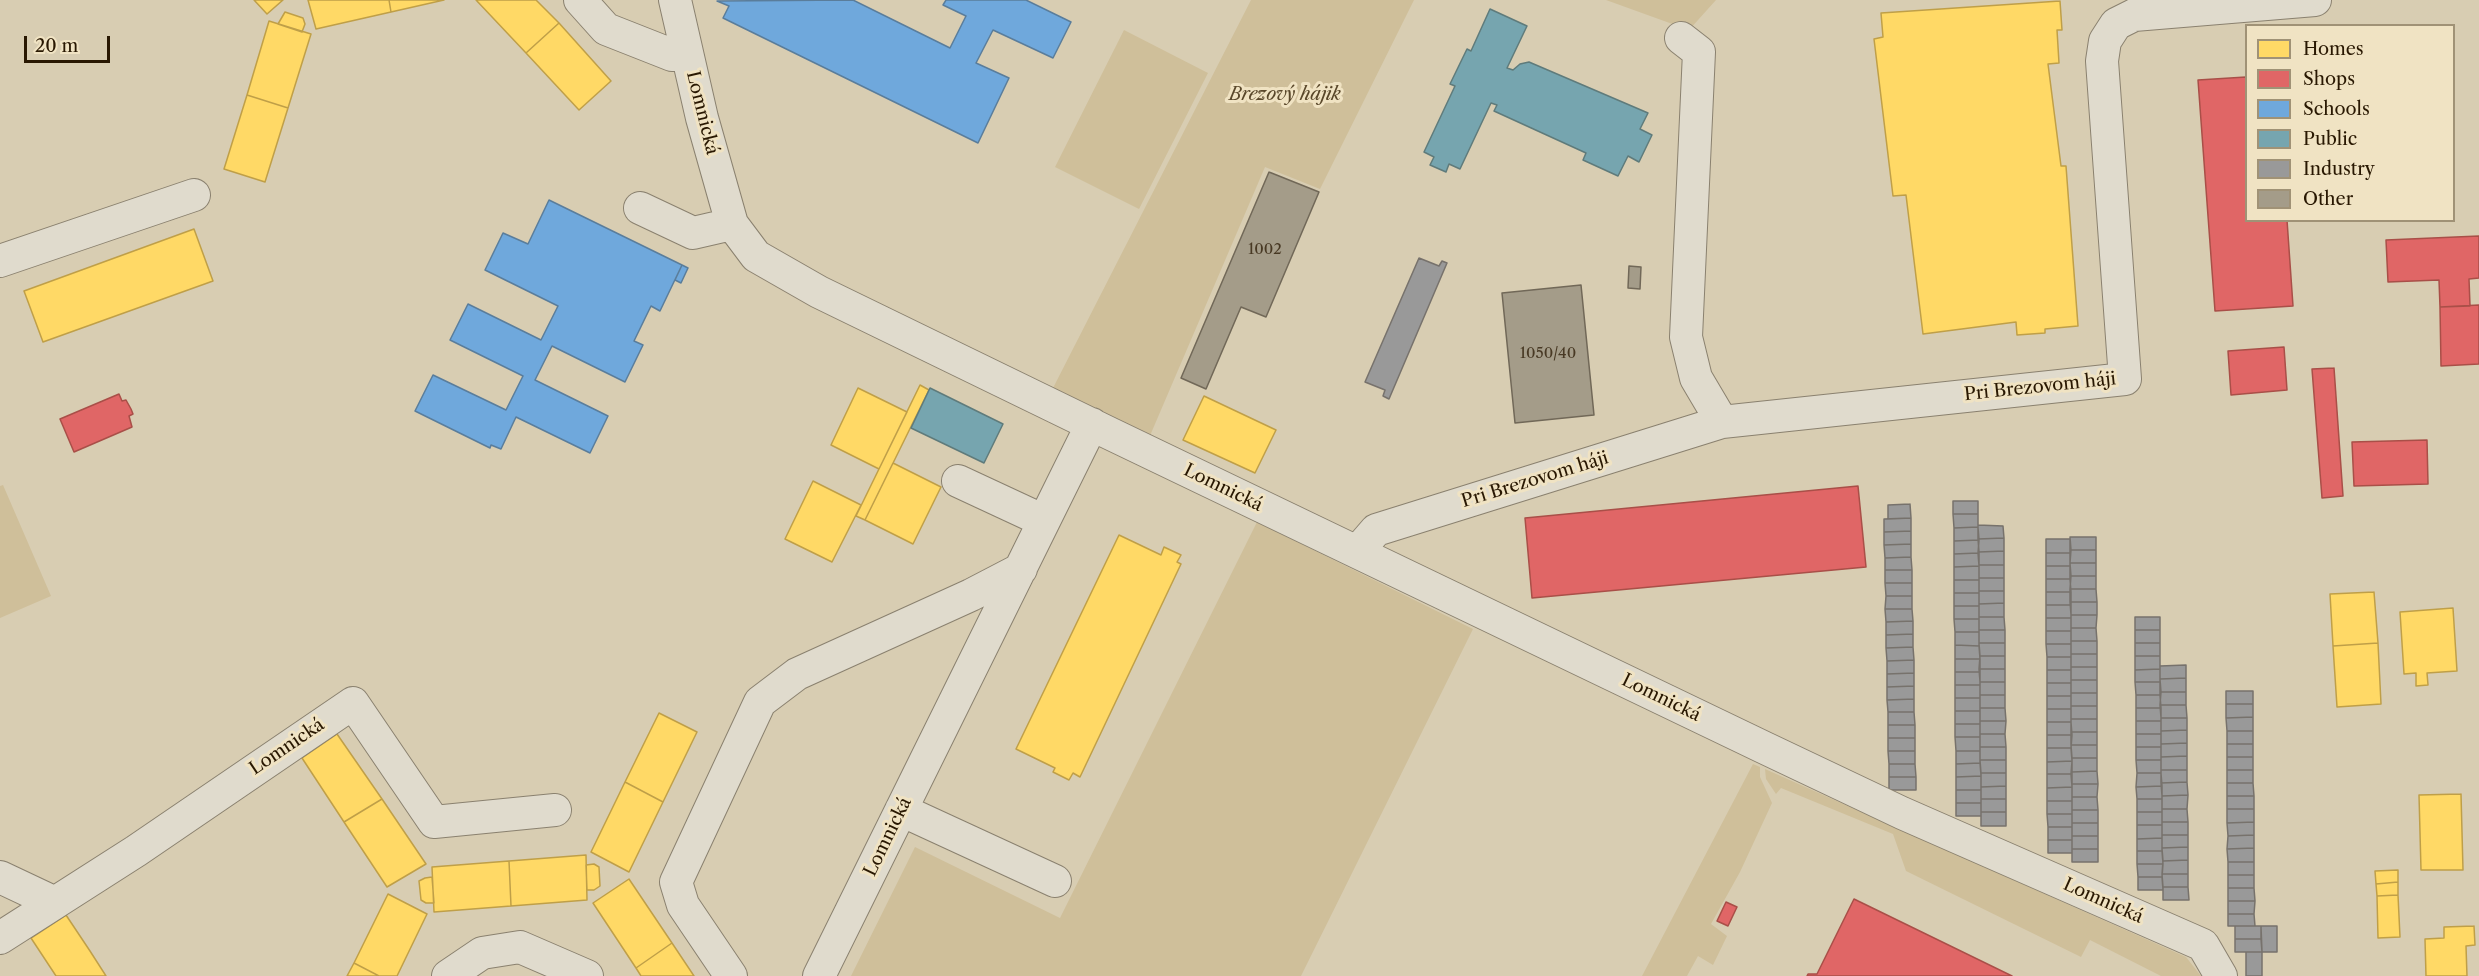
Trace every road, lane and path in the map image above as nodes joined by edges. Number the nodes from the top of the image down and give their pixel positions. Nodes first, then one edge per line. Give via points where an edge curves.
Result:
1 (580, 0) edge
2 (675, 0) edge
3 (2315, 0) edge
4 (1681, 38) dead end
5 (687, 54) junction
6 (194, 195) dead end
7 (640, 208) dead end
8 (732, 224) junction
9 (0, 261) edge
10 (1722, 422) junction
11 (1092, 424) junction
12 (958, 481) dead end
13 (1044, 521) junction
14 (1357, 552) junction
15 (1021, 569) junction
16 (555, 810) dead end
17 (902, 810) junction
18 (0, 877) edge
19 (1055, 881) dead end
20 (53, 902) junction
21 (0, 938) edge
22 (448, 976) edge
23 (587, 976) edge
24 (731, 976) edge
25 (819, 976) edge
26 (2221, 976) edge

1 - 5 street via 606,29 672,55
2 - 5 street, Lomnická
3 - 10 street, Pri Brezovom háji via 2134,15 2116,24 2105,41 2102,61 2125,378
4 - 10 street via 1699,52 1686,337 1696,378
5 - 8 street, Lomnická
6 - 9 street
7 - 8 street via 693,233
8 - 11 street, Lomnická via 756,256 819,292
10 - 14 street, Pri Brezovom háji via 1376,530
11 - 13 street, Lomnická
11 - 14 street, Lomnická
12 - 13 street
13 - 15 street, Lomnická
14 - 26 street, Lomnická via 1902,813 2203,945
15 - 17 street, Lomnická
15 - 24 street via 797,674 760,702 676,882 683,905
16 - 20 street, Lomnická via 434,822 353,703 136,851
17 - 19 street
17 - 25 street, Lomnická
18 - 20 street
20 - 21 street, Lomnická
22 - 23 street via 482,953 520,947

